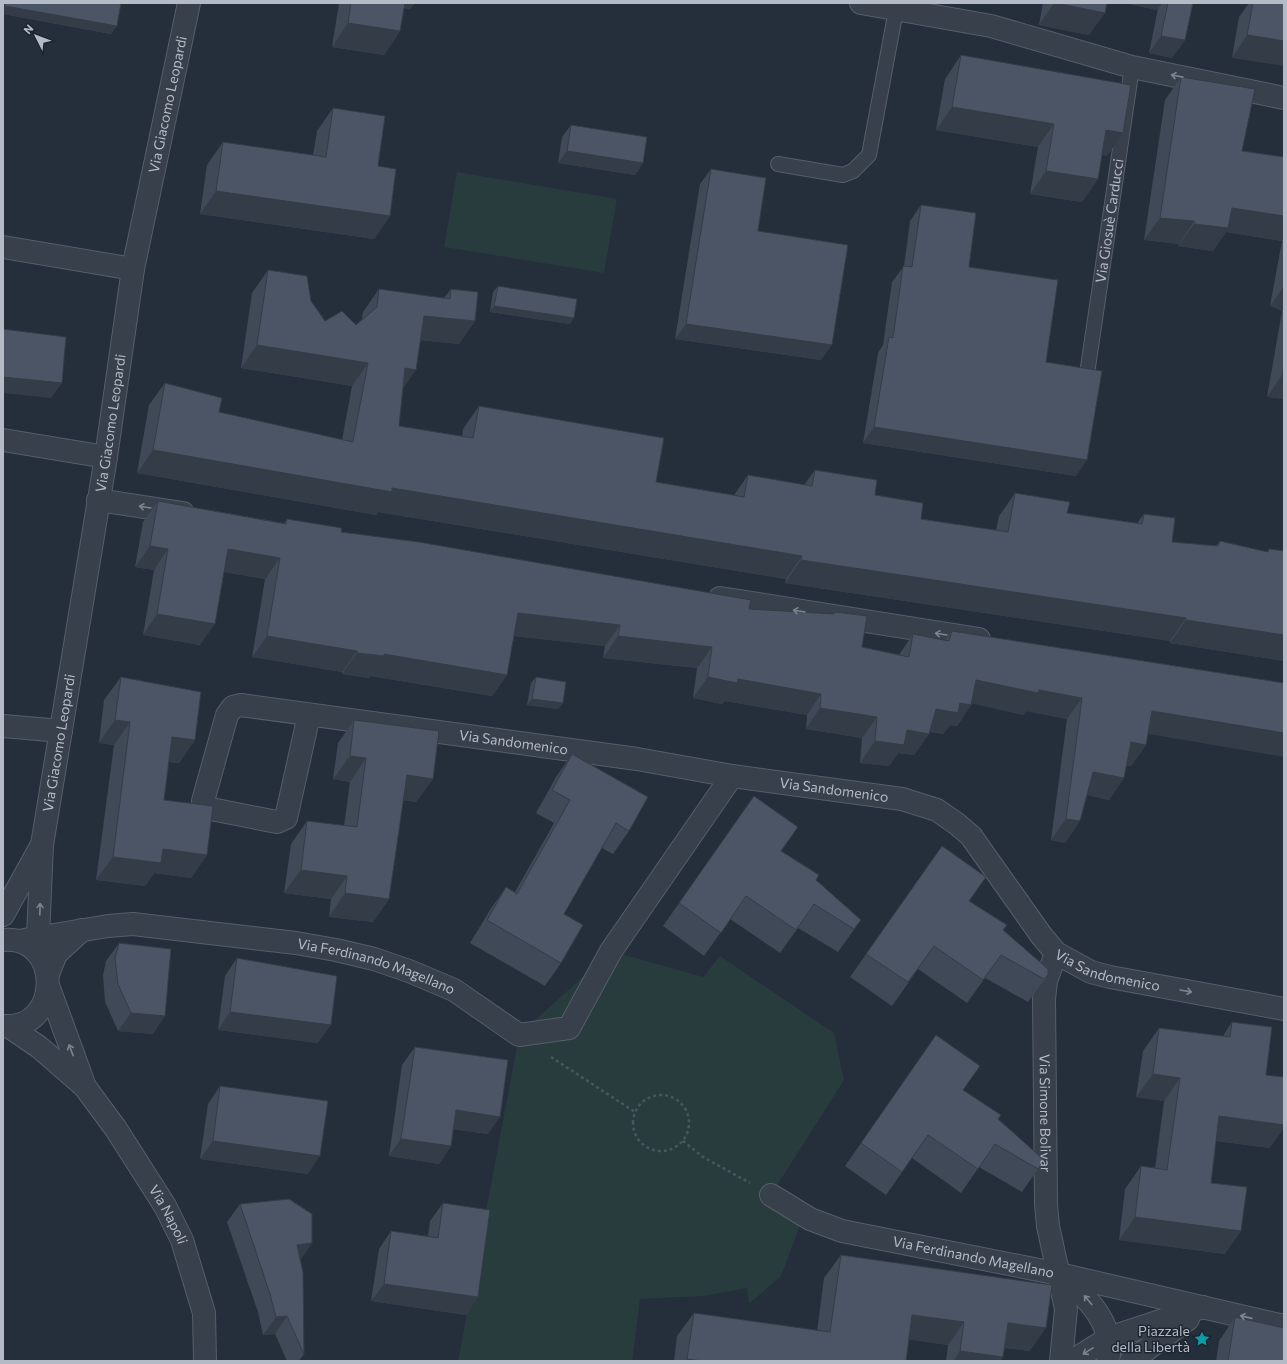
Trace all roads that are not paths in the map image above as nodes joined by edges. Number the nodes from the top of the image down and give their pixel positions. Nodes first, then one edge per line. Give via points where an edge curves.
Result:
1 (189, 3) edge
2 (861, 3) edge
3 (896, 10) junction
4 (1132, 67) junction
5 (1284, 98) edge
6 (778, 164) dead end
7 (3, 247) edge
8 (133, 269) junction
9 (1088, 374) edge
10 (3, 440) edge
11 (106, 457) junction
12 (98, 500) junction
13 (200, 516) edge
14 (703, 596) edge
15 (1001, 643) edge
16 (310, 715) junction
17 (3, 726) edge
18 (61, 731) junction
19 (732, 776) junction
20 (42, 845) junction
21 (3, 915) edge
22 (82, 930) junction
23 (20, 939) edge
24 (1056, 953) junction
25 (47, 974) junction
26 (1284, 1009) edge
27 (6, 1026) edge
28 (85, 1087) junction
29 (771, 1195) road end
30 (1059, 1274) junction
31 (1203, 1307) junction
32 (1284, 1326) edge
33 (1109, 1338) junction
34 (204, 1361) edge
35 (1062, 1361) edge
36 (1072, 1361) edge
37 (1108, 1361) edge
38 (1131, 1361) edge

1 - 8 street, Via Giacomo Leopardi
2 - 3 street
3 - 4 street via 991,26
3 - 6 lane via 868,155 853,171 843,175
5 -> 4 street
4 - 9 lane, Via Giosuè Carducci
7 - 8 street
8 - 11 street, Via Giacomo Leopardi
10 - 11 street
11 - 12 street, Via Giacomo Leopardi
13 -> 12 street
12 - 18 street, Via Giacomo Leopardi
15 -> 14 street
16 - 16 street, Via Sandomenico via 284,820 277,822 206,808 203,801 228,715 233,707 241,705
16 - 19 street, Via Sandomenico via 637,759
17 - 18 street
18 - 20 street, Via Giacomo Leopardi
19 - 22 street, Via Ferdinando Magellano via 611,951 569,1028 519,1035 454,990 374,959 336,950 133,924
19 - 24 street, Via Sandomenico via 902,799 937,810 971,836
20 - 21 street, Via Giacomo Leopardi
23 -> 20 street, Via Giacomo Leopardi
22 - 23 street, Via Ferdinando Magellano
22 - 25 street via 56,954
23 - 25 street via 29,946
24 -> 26 street, Via Sandomenico via 1091,972
24 - 30 street, Via Simone Bolivar via 1046,981 1044,999 1046,1204 1048,1226
25 - 27 street via 44,1003 23,1023
28 -> 25 street, Via Napoli
27 - 28 street, Via Napoli via 39,1047
28 - 34 street, Via Napoli via 166,1206 182,1240 204,1314
29 - 30 street, Via Ferdinando Magellano via 810,1219 842,1231
30 - 31 street, Via Ferdinando Magellano
33 -> 30 street via 1102,1320 1091,1304
30 - 35 street, Via Simone Bolivar via 1066,1309
32 -> 31 street, Via Ferdinando Magellano
31 - 33 street
31 - 38 street
33 -> 36 street
33 - 37 street

